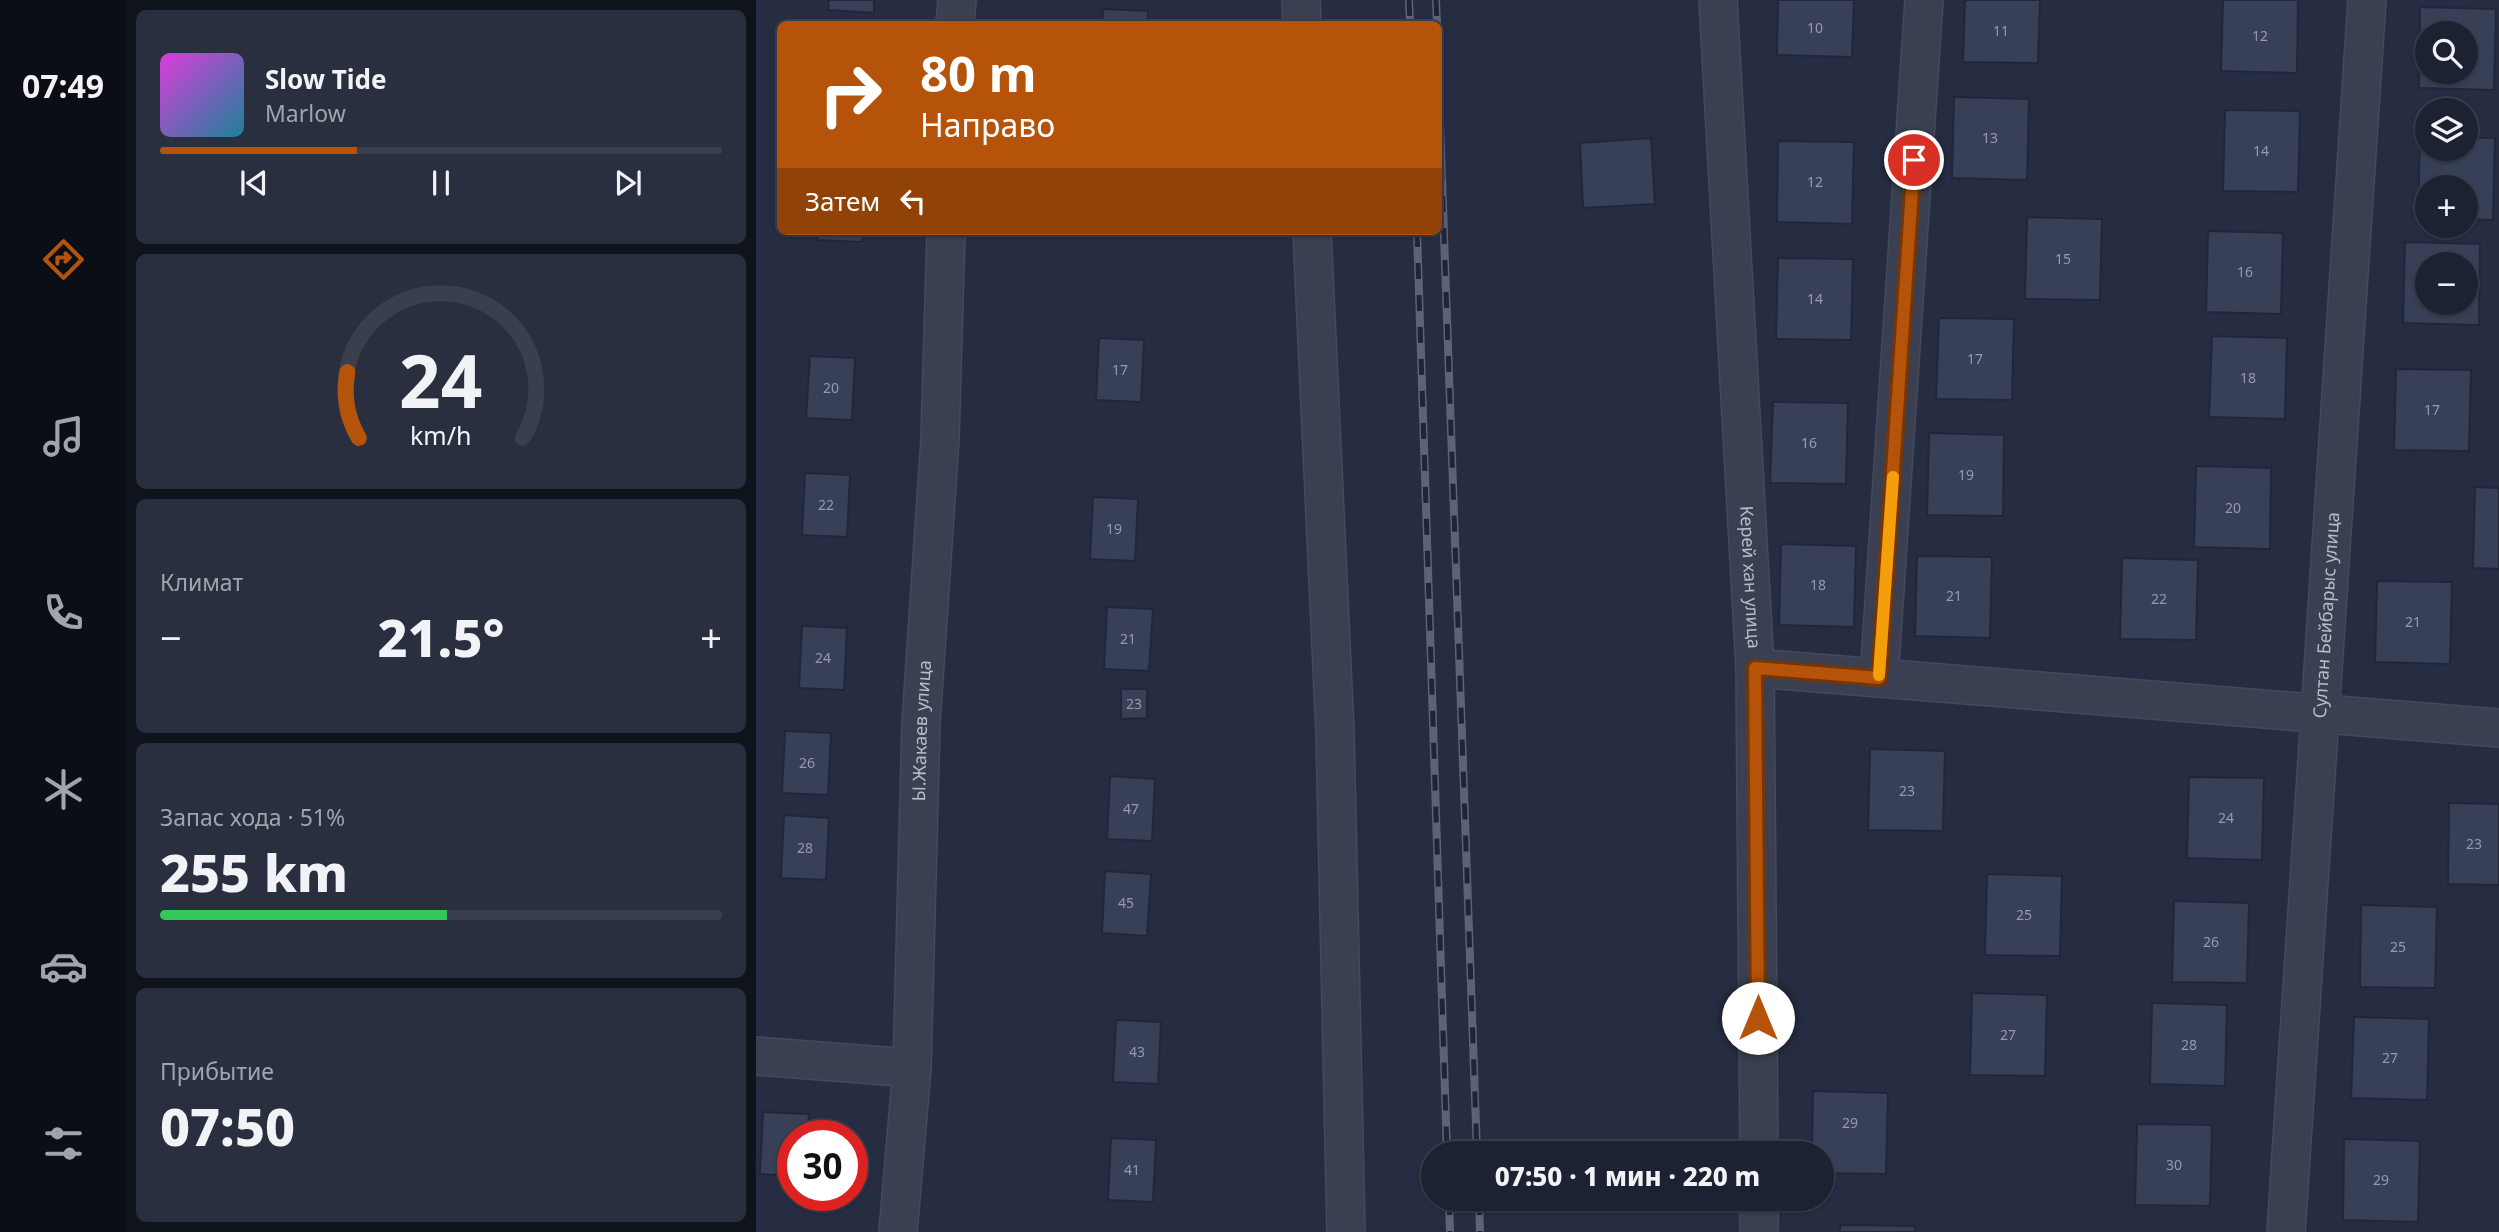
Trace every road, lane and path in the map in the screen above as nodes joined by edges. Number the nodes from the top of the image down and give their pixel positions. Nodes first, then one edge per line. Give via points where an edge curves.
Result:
1 (957, 0) edge
2 (1301, 0) edge
3 (1718, 0) edge
4 (1924, 0) edge
5 (2367, 0) edge
6 (955, 21) edge
7 (1302, 21) edge
8 (946, 235) edge
9 (1312, 235) edge
10 (1755, 668) junction
11 (1879, 678) junction
12 (2319, 714) junction
13 (2499, 728) edge
14 (756, 1056) edge
15 (912, 1068) junction
16 (1759, 1141) edge
17 (1759, 1211) edge
18 (898, 1232) edge
19 (1346, 1232) edge
20 (1759, 1232) edge
21 (2286, 1232) edge

1 - 6 street
2 - 7 street
3 - 10 street, Керей хан улица
4 - 11 street
5 - 12 street, Султан Бейбарыс улица
8 - 15 street, Ы.Жакаев улица via 940,439 921,723
9 - 19 street via 1335,732
10 - 11 street
10 - 16 street, Керей хан улица
11 - 12 street
12 - 13 street
12 - 21 street, Султан Бейбарыс улица
14 - 15 street
15 - 18 street, Ы.Жакаев улица
17 - 20 street

